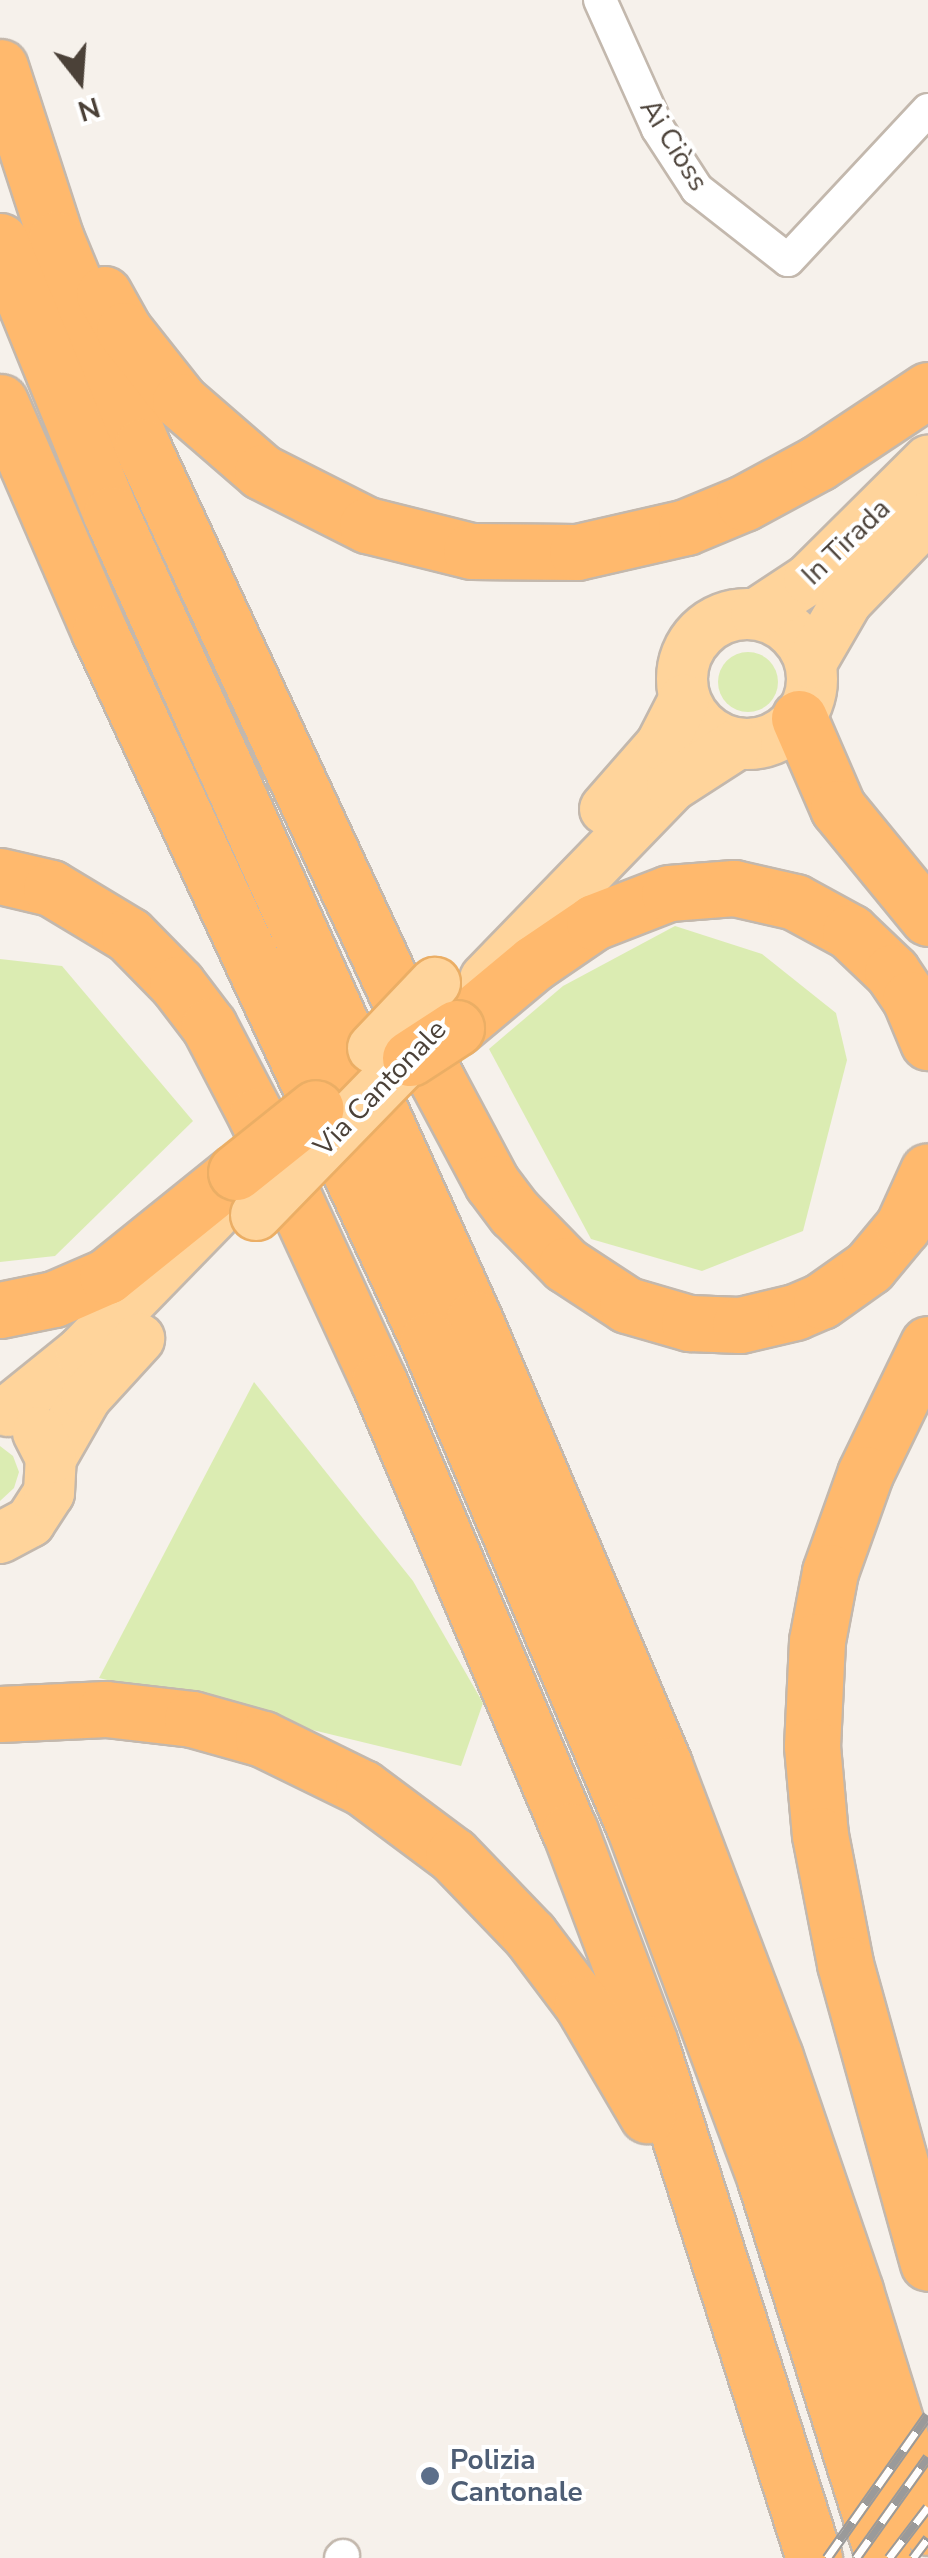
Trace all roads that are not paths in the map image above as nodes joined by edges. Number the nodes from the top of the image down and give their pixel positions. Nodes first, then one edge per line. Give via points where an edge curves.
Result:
1 (600, 0) edge
2 (8, 92) edge
3 (928, 110) edge
4 (0, 241) edge
5 (928, 390) edge
6 (0, 402) edge
7 (928, 462) edge
8 (928, 517) edge
9 (756, 614) junction
10 (810, 663) junction
11 (684, 700) junction
12 (799, 718) junction
13 (737, 744) junction
14 (0, 876) edge
15 (928, 918) edge
16 (447, 1009) junction
17 (928, 1042) edge
18 (410, 1058) joint
19 (316, 1108) joint
20 (928, 1171) edge
21 (245, 1191) junction
22 (0, 1310) edge
23 (928, 1344) edge
24 (4, 1410) edge
25 (51, 1458) junction
26 (0, 1538) edge
27 (0, 1714) edge
28 (928, 2263) edge
29 (750, 2350) junction
30 (928, 2527) edge
31 (814, 2558) edge
32 (884, 2558) edge

1 - 3 street, Ai Ciòss via 658,129 696,189 788,260
2 - 5 highway via 124,330 180,401 262,472 335,513 401,537 506,554 577,552 642,540 779,485
2 - 20 highway via 62,254 173,515 436,1080 515,1213 566,1266 627,1305 690,1323 740,1324 821,1301 869,1267 903,1226
4 - 30 highway via 110,514 481,1334 649,1728 775,2057
6 - 32 highway via 100,634 428,1340 634,1826 771,2198
7 - 9 main road, In Tirada via 809,579
8 - 10 main road via 847,601
9 - 10 main road via 795,634
9 - 11 main road via 720,619 692,642 682,666
10 - 12 main road via 811,692
11 - 13 main road via 702,726
11 - 16 main road, Via Cantonale via 661,745
12 - 13 main road via 775,738
12 - 15 highway via 838,808
13 - 16 main road, Via Cantonale via 672,786
14 - 29 highway via 51,888 129,935 187,997 235,1074 379,1382 570,1831 650,2044
16 - 17 highway via 594,922 669,893 734,888 795,902 850,932 892,972
16 - 18 highway, bridge
16 - 19 main road, Via Cantonale, bridge
18 - 21 main road, Via Cantonale, bridge
19 - 21 highway, bridge
21 - 22 highway via 107,1276
21 - 24 main road, Via Cantonale via 81,1352
21 - 25 main road, Via Cantonale via 86,1396
23 - 28 highway via 865,1474 830,1572 817,1641 812,1746 820,1835 846,1964
24 - 25 main road via 39,1432
25 - 26 main road via 52,1485 42,1509
27 - 29 highway via 106,1709 229,1728 364,1788 438,1842 530,1935 604,2039 646,2112
29 - 31 highway

